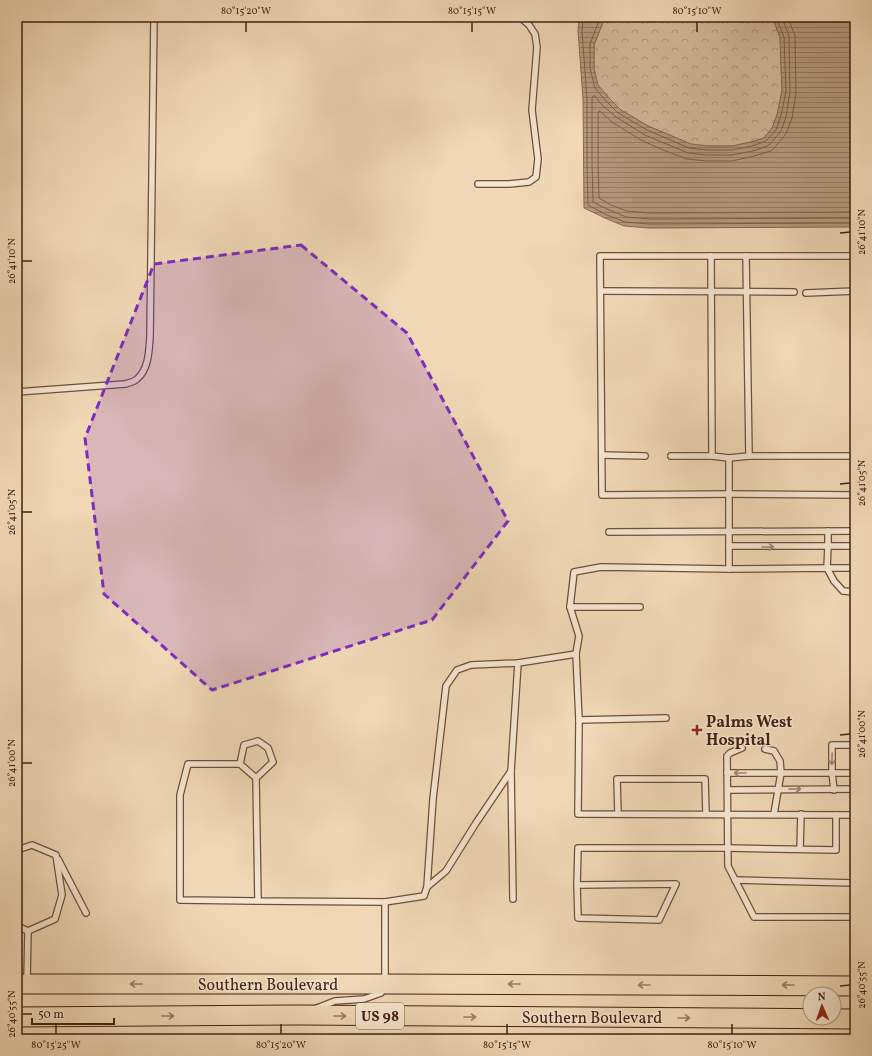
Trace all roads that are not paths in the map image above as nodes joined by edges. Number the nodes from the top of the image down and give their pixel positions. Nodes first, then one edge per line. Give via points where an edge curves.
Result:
1 (154, 17) edge
2 (519, 17) edge
3 (478, 184) dead end
4 (711, 256) junction
5 (746, 256) junction
6 (855, 264) edge
7 (601, 291) junction
8 (712, 291) junction
9 (746, 291) junction
10 (855, 291) edge
11 (794, 292) dead end
12 (806, 293) dead end
13 (17, 392) edge
14 (855, 417) edge
15 (602, 455) junction
16 (645, 456) dead end
17 (671, 456) dead end
18 (712, 456) junction
19 (749, 456) junction
20 (855, 456) edge
21 (729, 458) junction
22 (855, 460) edge
23 (728, 494) junction
24 (855, 495) edge
25 (828, 531) junction
26 (855, 531) edge
27 (609, 532) dead end
28 (729, 532) junction
29 (729, 546) junction
30 (828, 546) junction
31 (855, 546) edge
32 (827, 568) junction
33 (855, 568) edge
34 (729, 569) junction
35 (855, 592) edge
36 (570, 607) junction
37 (640, 607) dead end
38 (576, 654) junction
39 (518, 663) junction
40 (666, 718) dead end
41 (579, 720) junction
42 (855, 745) edge
43 (742, 748) dead end
44 (765, 749) dead end
45 (240, 764) junction
46 (511, 771) junction
47 (727, 773) junction
48 (781, 773) junction
49 (855, 773) edge
50 (832, 774) junction
51 (256, 778) junction
52 (779, 789) junction
53 (855, 789) edge
54 (728, 790) junction
55 (834, 790) junction
56 (618, 814) junction
57 (706, 814) junction
58 (728, 814) junction
59 (774, 814) junction
60 (801, 814) junction
61 (836, 815) junction
62 (855, 815) edge
63 (728, 848) junction
64 (800, 849) junction
65 (17, 850) edge
66 (56, 855) junction
67 (735, 880) junction
68 (855, 883) edge
69 (577, 885) junction
70 (427, 887) junction
71 (513, 899) dead end
72 (258, 901) junction
73 (385, 902) junction
74 (86, 913) dead end
75 (855, 917) edge
76 (17, 926) edge
77 (28, 931) junction
78 (22, 984) edge
79 (385, 984) junction
80 (855, 986) edge
81 (300, 1015) junction
82 (17, 1017) edge
83 (855, 1019) edge

1 - 13 lane via 150,336 144,371 136,380 125,384
2 - 3 lane via 535,34 537,47 532,110 538,159 536,177 529,182
4 - 5 lane
4 - 7 lane via 600,256
4 - 8 lane
5 - 6 lane via 855,256
5 - 9 lane
7 - 8 lane
7 - 15 lane
8 - 9 lane
8 - 18 lane
9 - 11 lane
9 - 19 lane
10 - 12 lane
14 - 20 lane
15 - 16 lane
15 - 23 lane via 602,495
17 - 18 lane
18 - 21 lane
19 - 20 lane
19 - 21 lane
20 - 22 lane
21 - 23 lane
23 - 24 lane
23 - 28 lane
25 - 26 lane
25 - 28 lane
25 - 30 lane
27 - 28 lane
28 - 29 lane
29 -> 30 lane
29 - 34 lane
30 - 31 lane
30 - 32 lane
32 - 33 lane
32 - 34 lane
32 - 35 lane via 843,591
34 - 36 lane via 601,567 574,572
36 - 37 lane
36 - 38 lane via 579,636
38 - 39 lane
38 - 41 lane
39 - 46 lane
39 - 70 lane via 471,665 457,670 446,686
40 - 41 lane
41 - 56 lane via 578,814
42 -> 50 lane via 832,745
43 - 47 lane via 727,756
44 - 48 lane via 774,751 778,756
45 - 51 lane
45 - 51 lane via 244,745 258,741 268,748 273,762
45 - 72 lane via 188,764 180,795 180,900
46 - 70 lane via 446,871
46 - 71 lane
48 -> 47 lane
47 - 54 lane
48 - 50 lane
48 - 52 lane
49 - 50 lane
50 - 55 lane
51 - 72 lane
52 - 54 lane
52 -> 55 lane
52 - 59 lane
53 - 55 lane
54 - 58 lane
56 - 57 lane
56 - 57 lane via 617,779 705,779
57 - 58 lane
58 - 59 lane
58 - 63 lane
59 - 60 lane
60 - 61 lane
60 - 64 lane
61 - 62 lane
61 - 64 lane via 836,850
63 - 64 lane
63 - 67 lane via 728,866
63 - 69 lane via 578,848
65 - 66 lane via 32,845
66 - 74 lane
66 - 77 lane via 62,894 55,919
67 - 68 lane
67 - 75 lane via 754,917
69 - 69 lane via 607,885 676,884 659,920 578,918
70 - 73 lane via 424,896
72 - 73 lane
73 - 79 lane
76 - 77 lane
77 - 78 lane
79 -> 78 highway, Southern Boulevard / US 98
80 -> 79 highway, Southern Boulevard / US 98
79 - 81 lane via 381,993 364,999 335,1001
82 -> 81 highway, Southern Boulevard / US 98
81 -> 83 highway, Southern Boulevard / US 98

